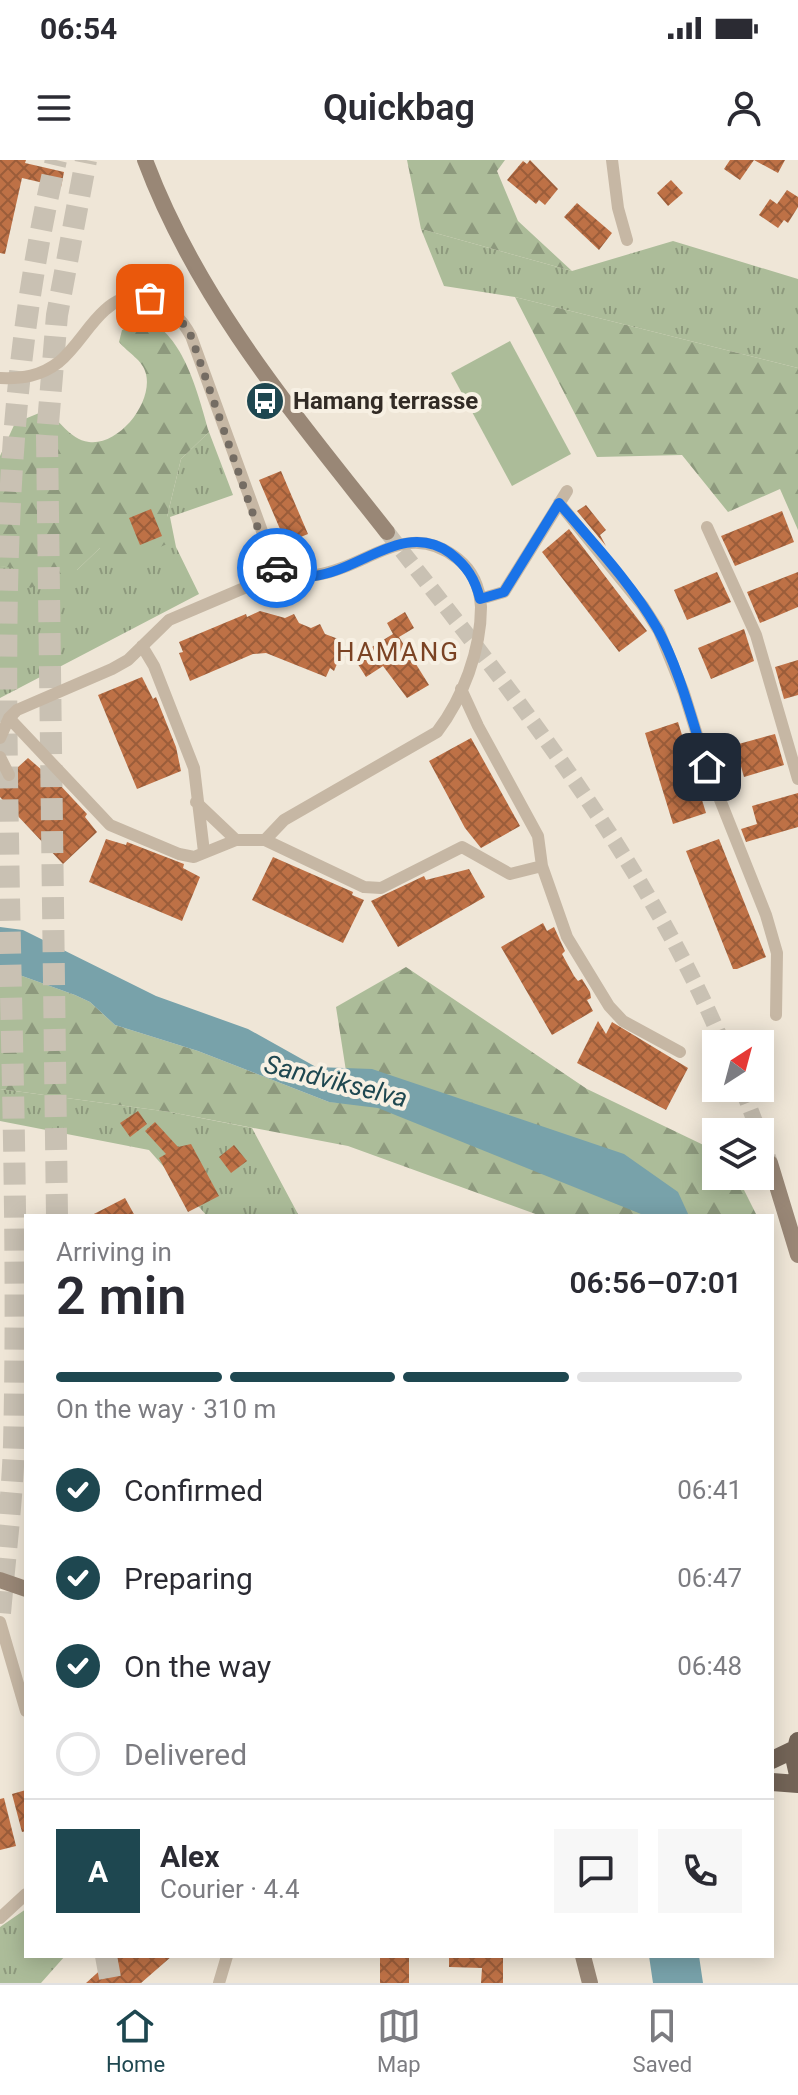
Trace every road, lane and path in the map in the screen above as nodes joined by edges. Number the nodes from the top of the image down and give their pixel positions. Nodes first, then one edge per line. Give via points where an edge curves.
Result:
1 (145, 160) edge
2 (612, 160) edge
3 (627, 240) dead end
4 (0, 378) edge
5 (567, 491) dead end
6 (559, 503) junction
7 (707, 527) dead end
8 (387, 532) tunnel mouth
9 (275, 567) junction
10 (480, 599) junction
11 (142, 646) junction
12 (461, 689) junction
13 (9, 718) junction
14 (0, 738) edge
15 (0, 757) edge
16 (9, 775) dead end
17 (798, 779) edge
18 (196, 802) junction
19 (236, 840) junction
20 (265, 840) junction
21 (204, 852) junction
22 (542, 866) junction
23 (776, 1015) dead end
24 (680, 1052) dead end
25 (774, 1176) tunnel mouth
26 (798, 1255) edge
27 (0, 1580) edge
28 (24, 1588) edge
29 (0, 1622) edge
30 (24, 1704) edge
31 (796, 1745) edge
32 (774, 1759) edge
33 (798, 1775) edge
34 (774, 1782) edge
35 (798, 1784) edge
36 (24, 1896) edge
37 (0, 1918) edge
38 (226, 1958) edge
39 (584, 1958) edge
40 (219, 1983) edge
41 (590, 1983) edge

1 - 8 main road via 216,307
2 - 3 street
4 - 9 street via 42,373 124,299 136,296 165,303 191,336
5 - 6 street
6 - 10 street via 504,592
6 - 23 street via 659,631 766,915 777,953
7 - 17 street via 756,635
9 - 10 street via 315,576 404,542 420,542 447,551 464,564
9 - 11 street via 258,582 169,620
10 - 12 street via 476,649
11 - 13 street via 112,669
11 - 18 street via 194,768
12 - 20 street via 437,732 284,820
12 - 22 street via 538,836
13 - 14 street
13 - 21 street via 110,825 179,854 194,857
15 - 16 street
18 - 19 street
18 - 21 street
19 - 20 street
19 - 21 street
20 - 22 street via 364,887 381,888 462,847 510,874
22 - 24 street via 567,937 609,1006 623,1021
25 - 26 main road
27 - 28 main road
29 - 30 street
31 - 32 main road
31 - 33 main road
34 - 35 main road
36 - 37 street
38 - 40 street
39 - 41 main road

